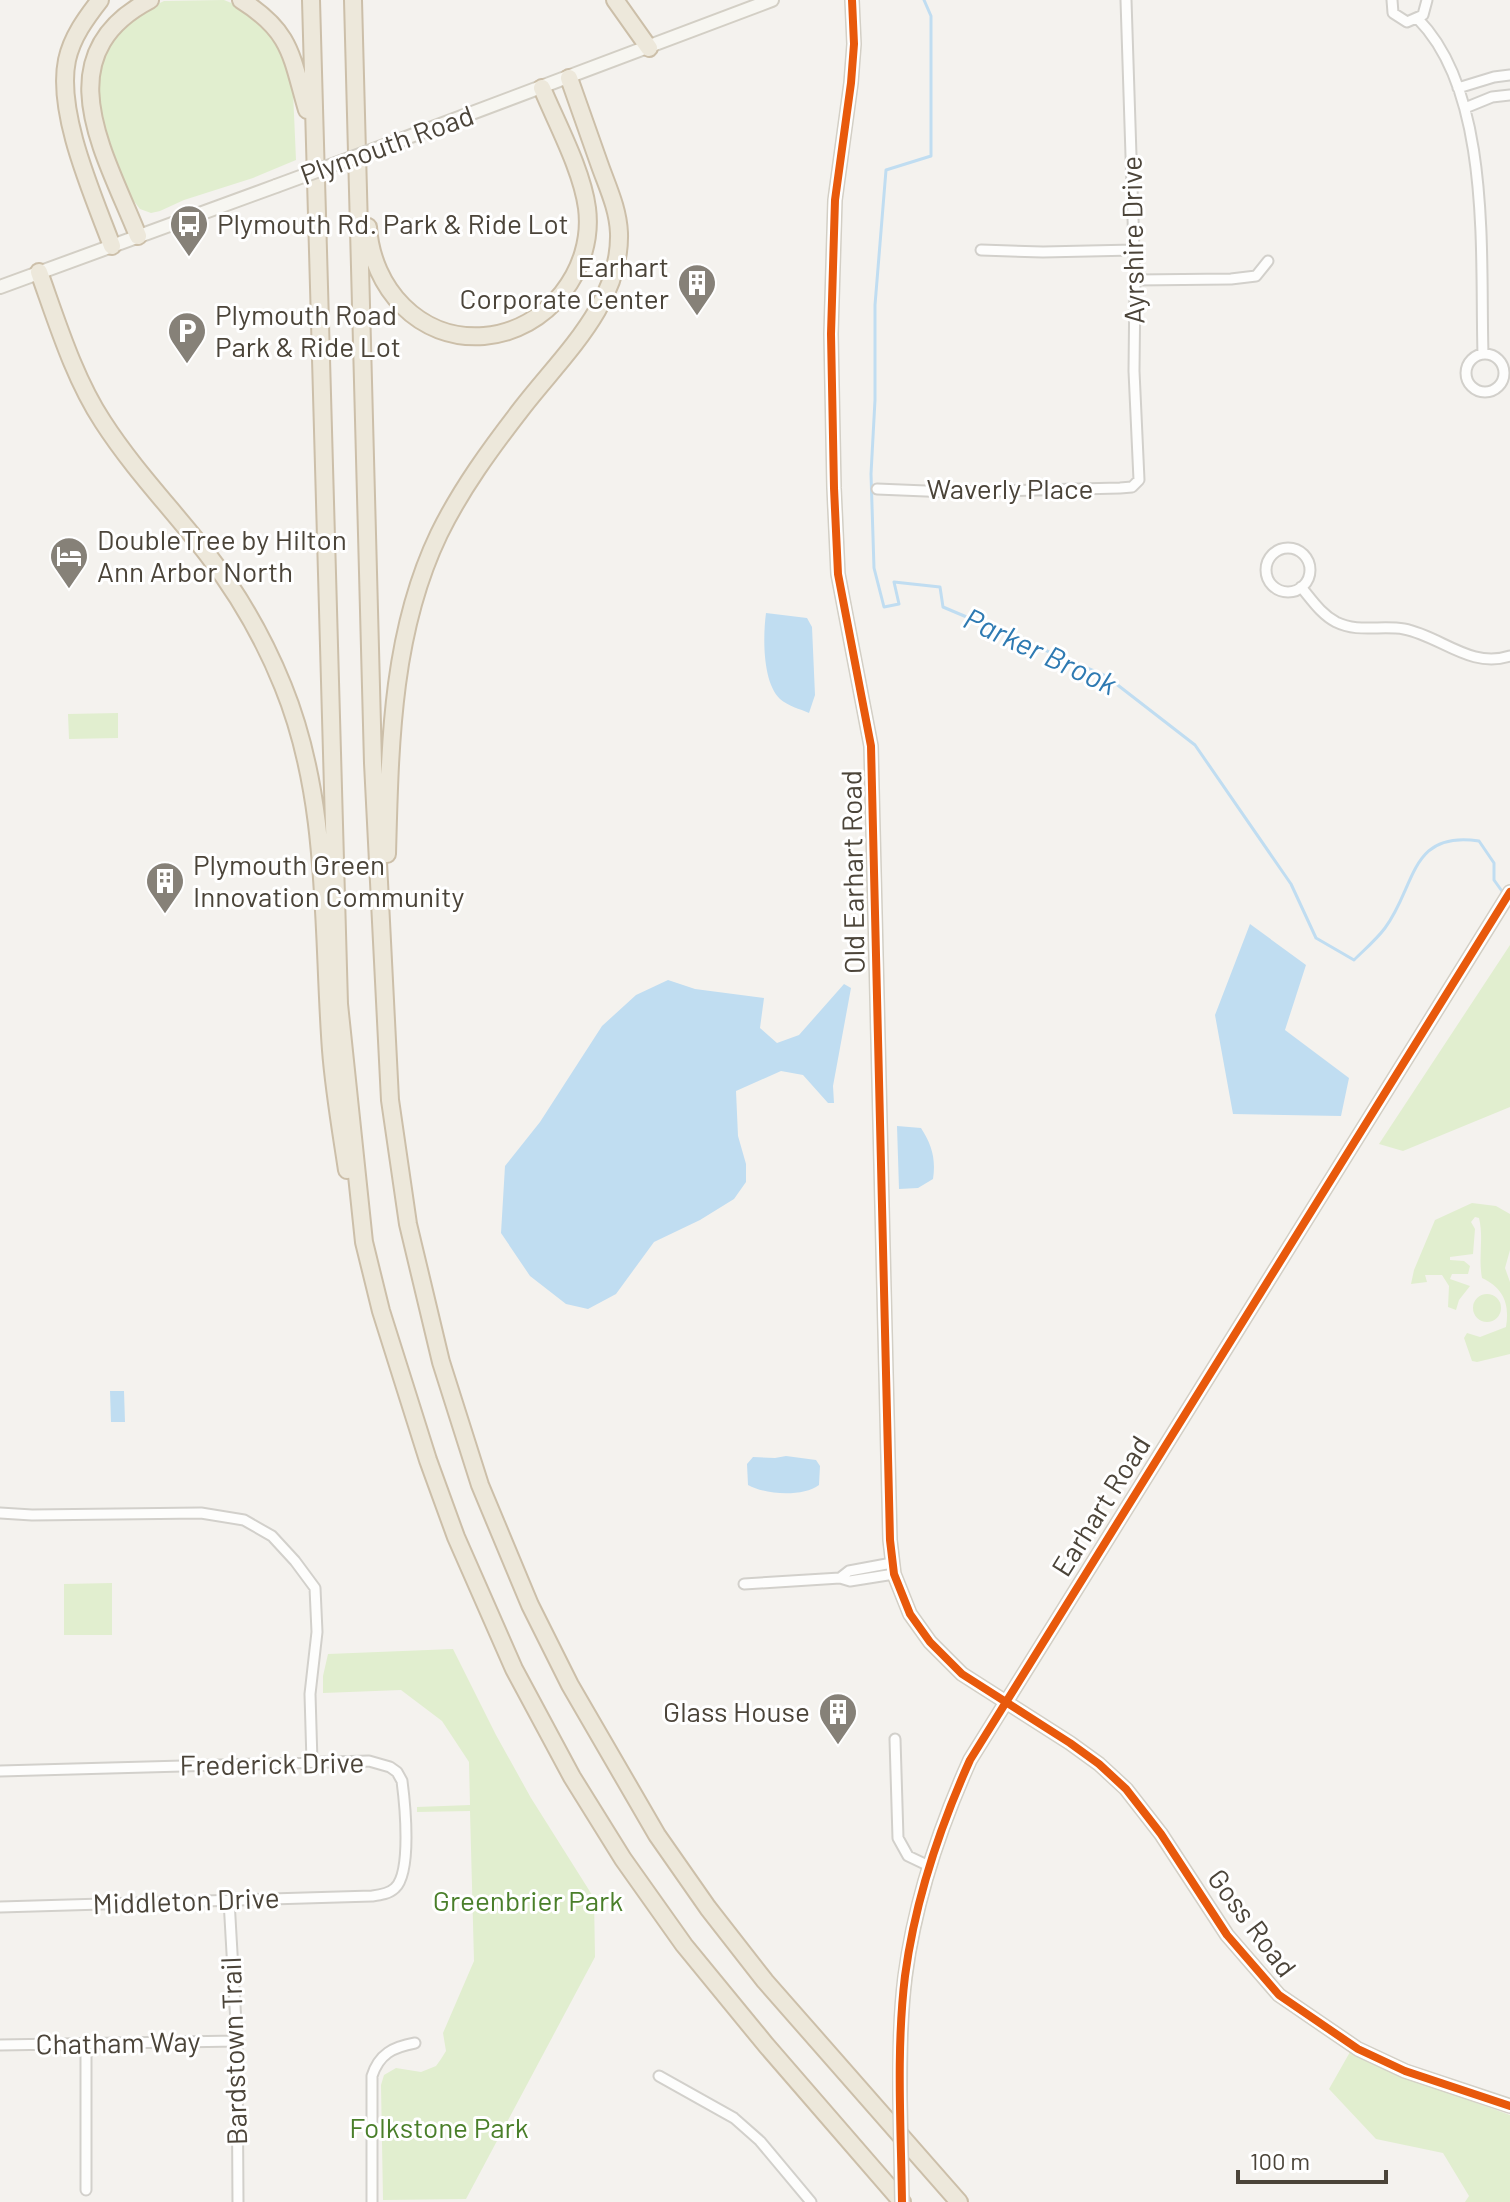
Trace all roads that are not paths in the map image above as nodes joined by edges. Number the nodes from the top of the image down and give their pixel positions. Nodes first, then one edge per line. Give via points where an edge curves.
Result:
1 (100, 0) edge
2 (150, 0) edge
3 (241, 0) edge
4 (311, 0) edge
5 (353, 0) edge
6 (615, 0) edge
7 (772, 0) edge
8 (852, 0) edge
9 (1126, 0) edge
10 (1392, 0) edge
11 (1427, 0) edge
12 (1418, 19) junction
13 (649, 48) junction
14 (1510, 75) edge
15 (569, 78) junction
16 (542, 88) junction
17 (1458, 88) junction
18 (1510, 95) edge
19 (357, 101) junction
20 (1465, 108) junction
21 (314, 133) junction
22 (138, 236) junction
23 (112, 246) junction
24 (981, 250) dead end
25 (1134, 250) junction
26 (1268, 261) dead end
27 (39, 272) junction
28 (1135, 280) junction
29 (0, 287) edge
30 (1483, 354) junction
31 (1139, 480) joint
32 (877, 489) dead end
33 (1301, 587) junction
34 (1510, 656) edge
35 (1507, 898) edge
36 (383, 975) junction
37 (364, 1242) junction
38 (0, 1513) edge
39 (893, 1568) junction
40 (744, 1584) dead end
41 (1006, 1701) junction
42 (895, 1739) dead end
43 (312, 1762) junction
44 (0, 1771) edge
45 (929, 1866) junction
46 (372, 1896) joint
47 (229, 1900) junction
48 (0, 1907) edge
49 (237, 2041) junction
50 (415, 2043) dead end
51 (0, 2045) edge
52 (86, 2045) junction
53 (659, 2076) dead end
54 (1510, 2106) edge
55 (86, 2190) dead end
56 (238, 2202) edge
57 (372, 2202) edge
58 (811, 2202) edge
59 (902, 2202) edge
60 (959, 2202) edge

1 - 23 highway via 79,28 67,60 66,94 70,127
2 - 22 highway via 110,29 94,55 89,85 101,147
3 - 21 highway via 281,32 295,61
4 - 21 highway
5 - 19 highway
6 - 13 highway
7 - 13 street, Plymouth Road
8 - 39 street, Old Earhart Road via 851,83 835,200 834,473 838,574 871,746
9 - 25 street, Ayrshire Drive
10 - 12 street via 1397,17 1407,22
11 - 12 street
12 - 17 street
13 - 15 street, Plymouth Road
14 - 17 street
15 - 16 street, Plymouth Road
15 - 36 highway via 615,206 616,266 610,288 586,327 474,472 415,593 395,687
16 - 19 highway via 587,207 581,264 563,295 540,315 513,330 483,336 447,332 423,321 399,303 381,279 370,244
16 - 22 street, Plymouth Road, bridge
17 - 20 street
18 - 20 street
19 - 36 highway
20 - 30 street via 1477,169
21 - 37 highway via 338,975
22 - 23 street, Plymouth Road
23 - 27 street, Plymouth Road
24 - 25 street
25 - 28 street, Ayrshire Drive
26 - 28 street via 1256,276
27 - 29 street, Plymouth Road
27 - 37 highway via 101,420 240,599 266,646 298,726 320,858 331,1054 349,1180
28 - 31 street, Ayrshire Drive
30 - 30 street via 1467,364 1465,377 1472,388 1485,393 1496,389 1504,373 1495,357
31 - 32 street, Waverly Place via 1120,488
33 - 33 street via 1309,577 1306,557 1289,548 1275,552 1267,564 1269,579 1279,590
33 - 34 street via 1322,613 1347,627 1406,630 1481,660
35 - 41 street, Earhart Road
36 - 60 highway via 390,1100 417,1267 480,1485 530,1605 607,1753 708,1908 765,1981
37 - 59 highway via 381,1311 456,1537 546,1731 623,1859 684,1945
38 - 43 street via 201,1513 244,1520 272,1536 315,1588
39 - 40 street via 850,1581
39 - 41 street, Old Earhart Road via 910,1614 930,1642 962,1674
41 - 45 street, Earhart Road via 970,1760
41 - 54 street, Goss Road via 1099,1764 1126,1789 1227,1935 1279,1995 1358,2049 1405,2071
42 - 45 street via 898,1838 908,1856
43 - 44 street, Frederick Drive
43 - 46 street, Frederick Drive via 380,1763 402,1781 405,1868 397,1887
45 - 59 street, Earhart Road, bridge via 905,1975
46 - 47 street, Middleton Drive
47 - 48 street, Middleton Drive
47 - 49 street, Bardstown Trail
49 - 52 street, Chatham Way
49 - 56 street, Bardstown Trail
50 - 57 street via 384,2054 372,2076
51 - 52 street, Chatham Way
52 - 55 street
53 - 58 street via 734,2118

